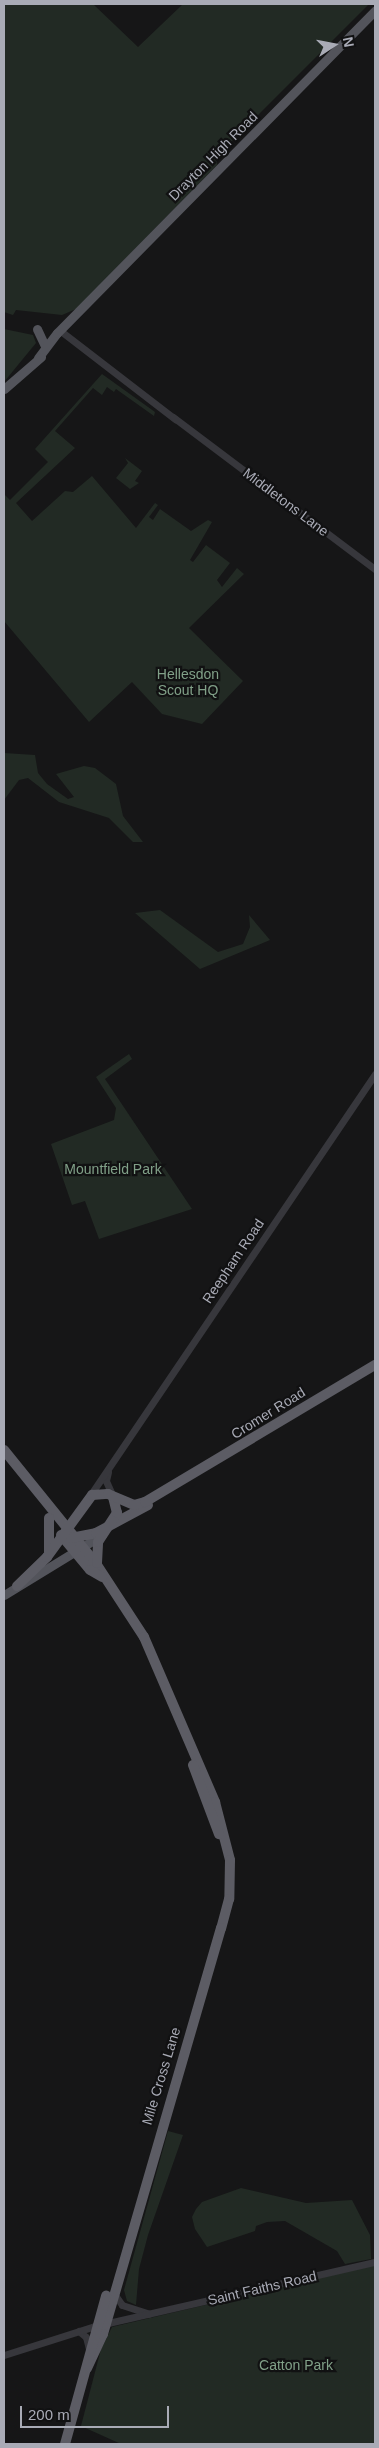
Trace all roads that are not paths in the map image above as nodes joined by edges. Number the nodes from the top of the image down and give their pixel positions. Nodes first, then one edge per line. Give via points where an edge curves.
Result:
1 (375, 10) edge
2 (38, 328) dead end
3 (60, 332) junction
4 (45, 346) junction
5 (38, 358) junction
6 (4, 389) edge
7 (375, 569) edge
8 (375, 1074) edge
9 (375, 1364) edge
10 (4, 1450) edge
11 (113, 1462) junction
12 (176, 1486) junction
13 (40, 1497) junction
14 (113, 1497) junction
15 (87, 1500) junction
16 (76, 1515) junction
17 (49, 1518) junction
18 (112, 1525) junction
19 (99, 1534) junction
20 (73, 1543) junction
21 (47, 1557) junction
22 (97, 1565) junction
23 (36, 1570) junction
24 (102, 1577) junction
25 (17, 1586) junction
26 (4, 1595) edge
27 (124, 2254) junction
28 (375, 2262) edge
29 (114, 2292) junction
30 (149, 2314) junction
31 (100, 2325) junction
32 (80, 2331) junction
33 (89, 2349) junction
34 (4, 2355) edge
35 (88, 2368) junction
36 (65, 2444) edge

1 - 3 main road, Drayton High Road
2 - 4 main road
3 - 4 main road, Drayton High Road
3 - 5 main road, Drayton High Road
3 - 7 street, Middletons Lane
4 - 5 main road, Drayton High Road
5 - 6 main road, Drayton High Road
8 - 11 street, Reepham Road
9 - 12 highway, Cromer Road
10 - 13 highway
11 - 14 street, Reepham Road via 106,1476
11 - 15 street, Reepham Road
12 - 14 highway, Cromer Road via 137,1504
12 - 18 highway, Cromer Road
13 - 16 highway via 62,1517
13 - 17 highway
13 - 20 highway
14 - 15 highway via 99,1493
14 - 18 highway, Reepham Road via 117,1508
15 - 16 highway, Reepham Road
16 - 19 highway via 76,1525 81,1532
16 - 20 highway, Reepham Road
17 - 20 highway
17 - 21 highway via 52,1537
18 - 19 highway, Cromer Road
19 - 20 highway, Cromer Road
19 - 22 highway
20 - 21 highway, Reepham Road
20 - 22 highway, Mile Cross Lane
20 - 23 highway
20 - 24 highway
20 - 25 main road
21 - 23 highway, Reepham Road
22 - 24 highway, Mile Cross Lane
23 - 25 highway
24 - 27 highway, Mile Cross Lane via 144,1637 226,1835 231,1869 226,1908
25 - 26 main road
27 - 29 highway, Mile Cross Lane
27 - 31 highway, Mile Cross Lane
28 - 30 street, Saint Faiths Road
29 - 30 street via 118,2303
29 - 31 highway, Mile Cross Lane
30 - 31 street, Saint Faiths Road
31 - 32 street, Saint Faiths Road
31 - 33 highway
31 - 35 highway
32 - 33 street via 86,2337
32 - 34 street, Saint Faiths Road
33 - 35 highway
35 - 36 highway

